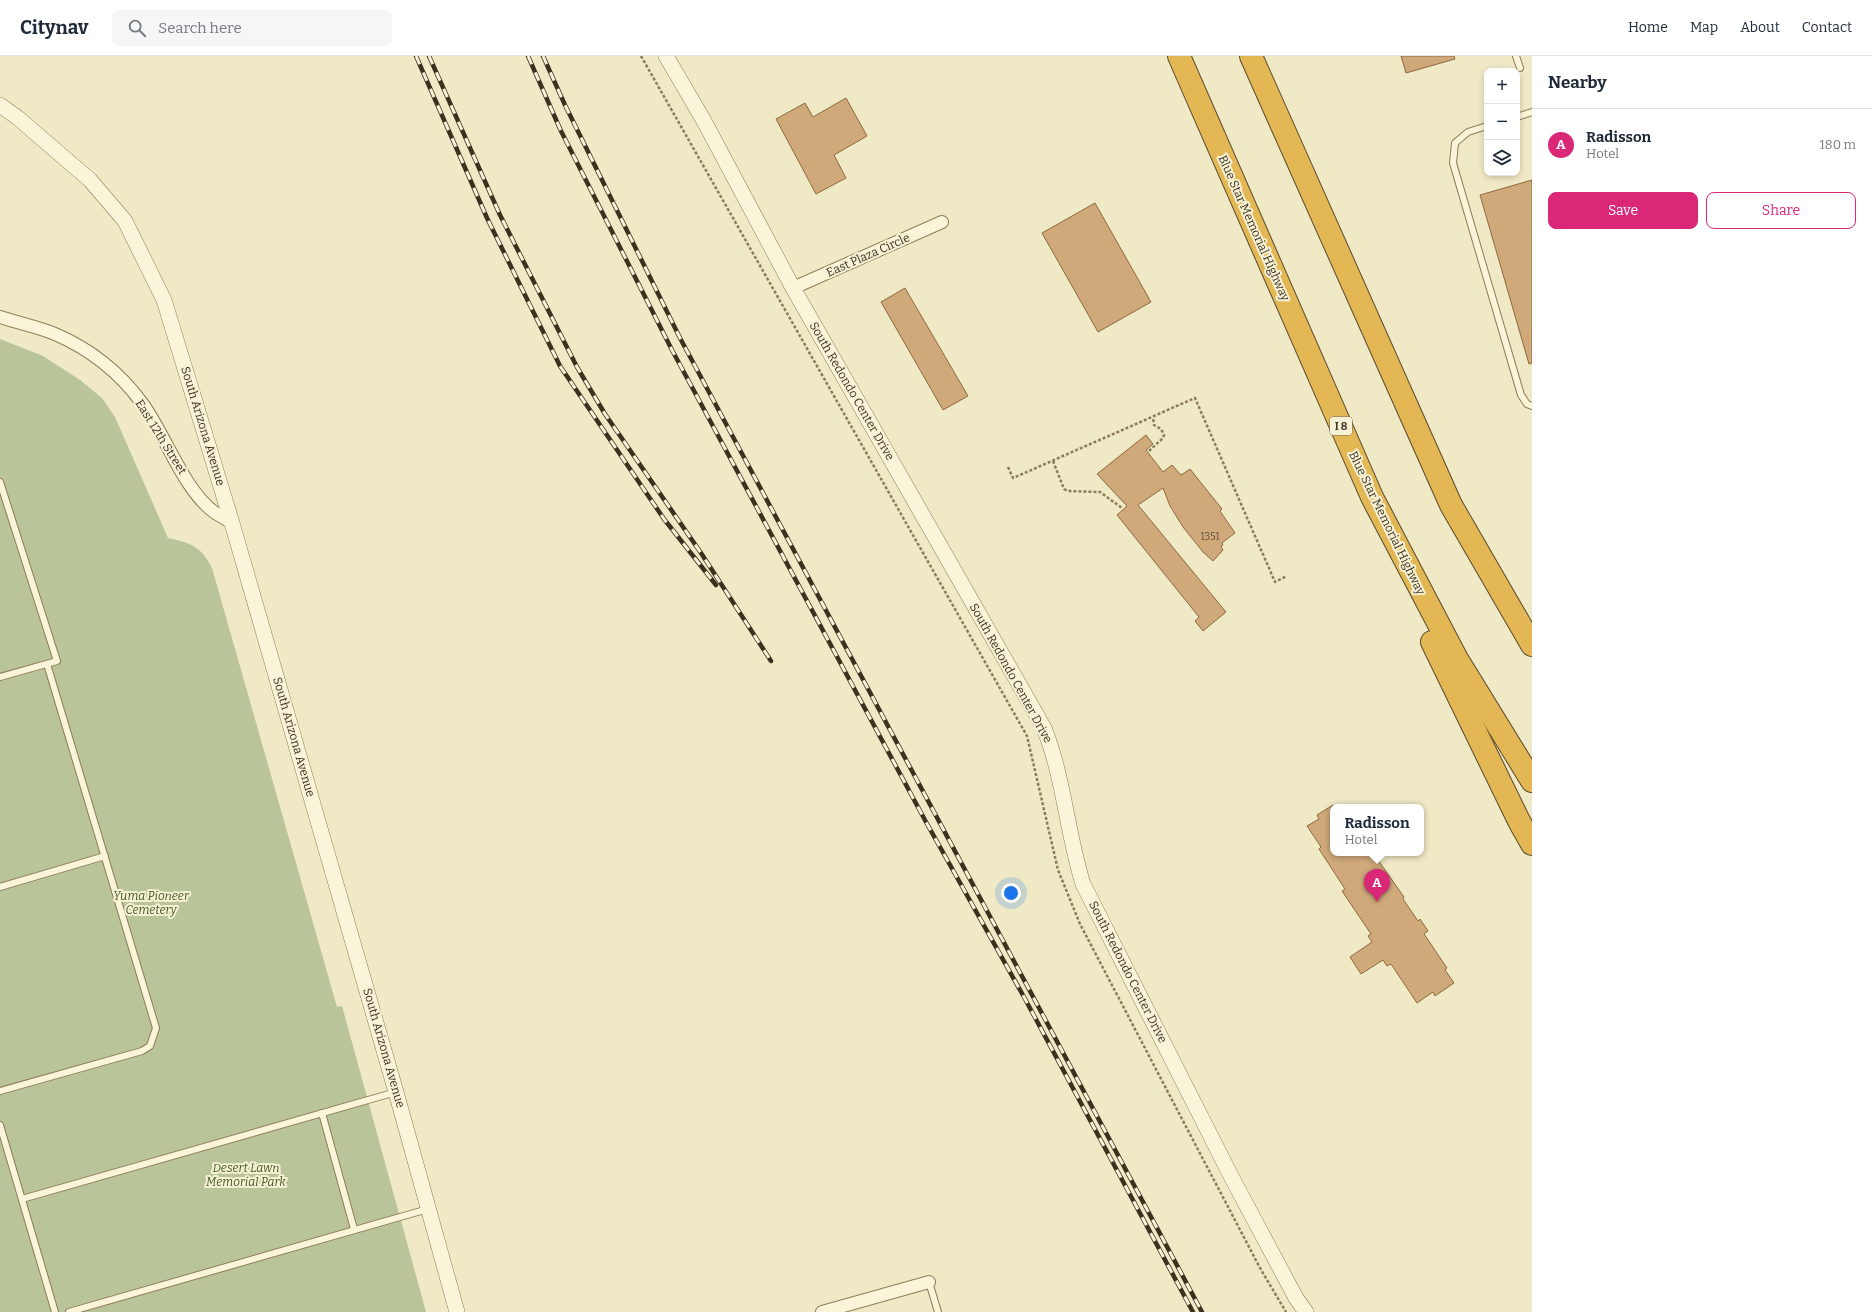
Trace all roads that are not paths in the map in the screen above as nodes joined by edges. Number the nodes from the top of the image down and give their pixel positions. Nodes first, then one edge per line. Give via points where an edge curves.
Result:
1 (666, 56) edge
2 (1179, 56) edge
3 (1252, 56) edge
4 (1516, 56) edge
5 (1520, 68) dead end
6 (0, 105) edge
7 (1532, 112) edge
8 (1520, 116) edge
9 (1484, 127) edge
10 (942, 222) dead end
11 (793, 288) junction
12 (0, 317) edge
13 (1532, 406) edge
14 (0, 482) edge
15 (1372, 497) junction
16 (1451, 505) junction
17 (232, 523) junction
18 (1532, 622) edge
19 (1532, 645) edge
20 (47, 664) junction
21 (0, 677) edge
22 (1532, 781) edge
23 (1532, 844) edge
24 (104, 856) junction
25 (0, 887) edge
26 (0, 1091) edge
27 (396, 1092) junction
28 (322, 1113) junction
29 (0, 1125) edge
30 (22, 1199) junction
31 (428, 1209) junction
32 (354, 1230) junction
33 (929, 1282) joint
34 (55, 1312) edge
35 (69, 1312) edge
36 (457, 1312) edge
37 (822, 1312) edge
38 (938, 1312) edge
39 (1306, 1312) edge

1 - 11 street, South Redondo Center Drive via 704,121
2 - 15 highway, Blue Star Memorial Highway / I 8
3 - 16 highway
4 - 5 lane
6 - 17 street, South Arizona Avenue via 90,180 125,221 164,300
7 - 8 lane
9 - 13 lane via 1468,132 1455,143 1453,163 1522,395 1527,404
10 - 11 street, East Plaza Circle
11 - 39 street, South Redondo Center Drive via 1044,728 1056,763 1074,857 1083,884 1232,1178
12 - 17 street, East 12th Street via 55,334 89,352 117,373 143,404 200,498 214,512
14 - 20 lane via 57,661
15 - 22 highway, Blue Star Memorial Highway / I 8 via 1456,659
15 - 23 highway via 1429,636
16 - 18 highway
16 - 19 highway
17 - 27 street, South Arizona Avenue
20 - 21 lane
20 - 24 lane
24 - 25 lane
24 - 26 lane via 156,1028 155,1036 150,1046 142,1051
27 - 28 lane
27 - 31 street, South Arizona Avenue
28 - 30 lane
28 - 32 lane
29 - 30 lane
30 - 34 lane
31 - 32 lane
31 - 36 street, South Arizona Avenue
32 - 35 lane
33 - 37 street
33 - 38 lane

